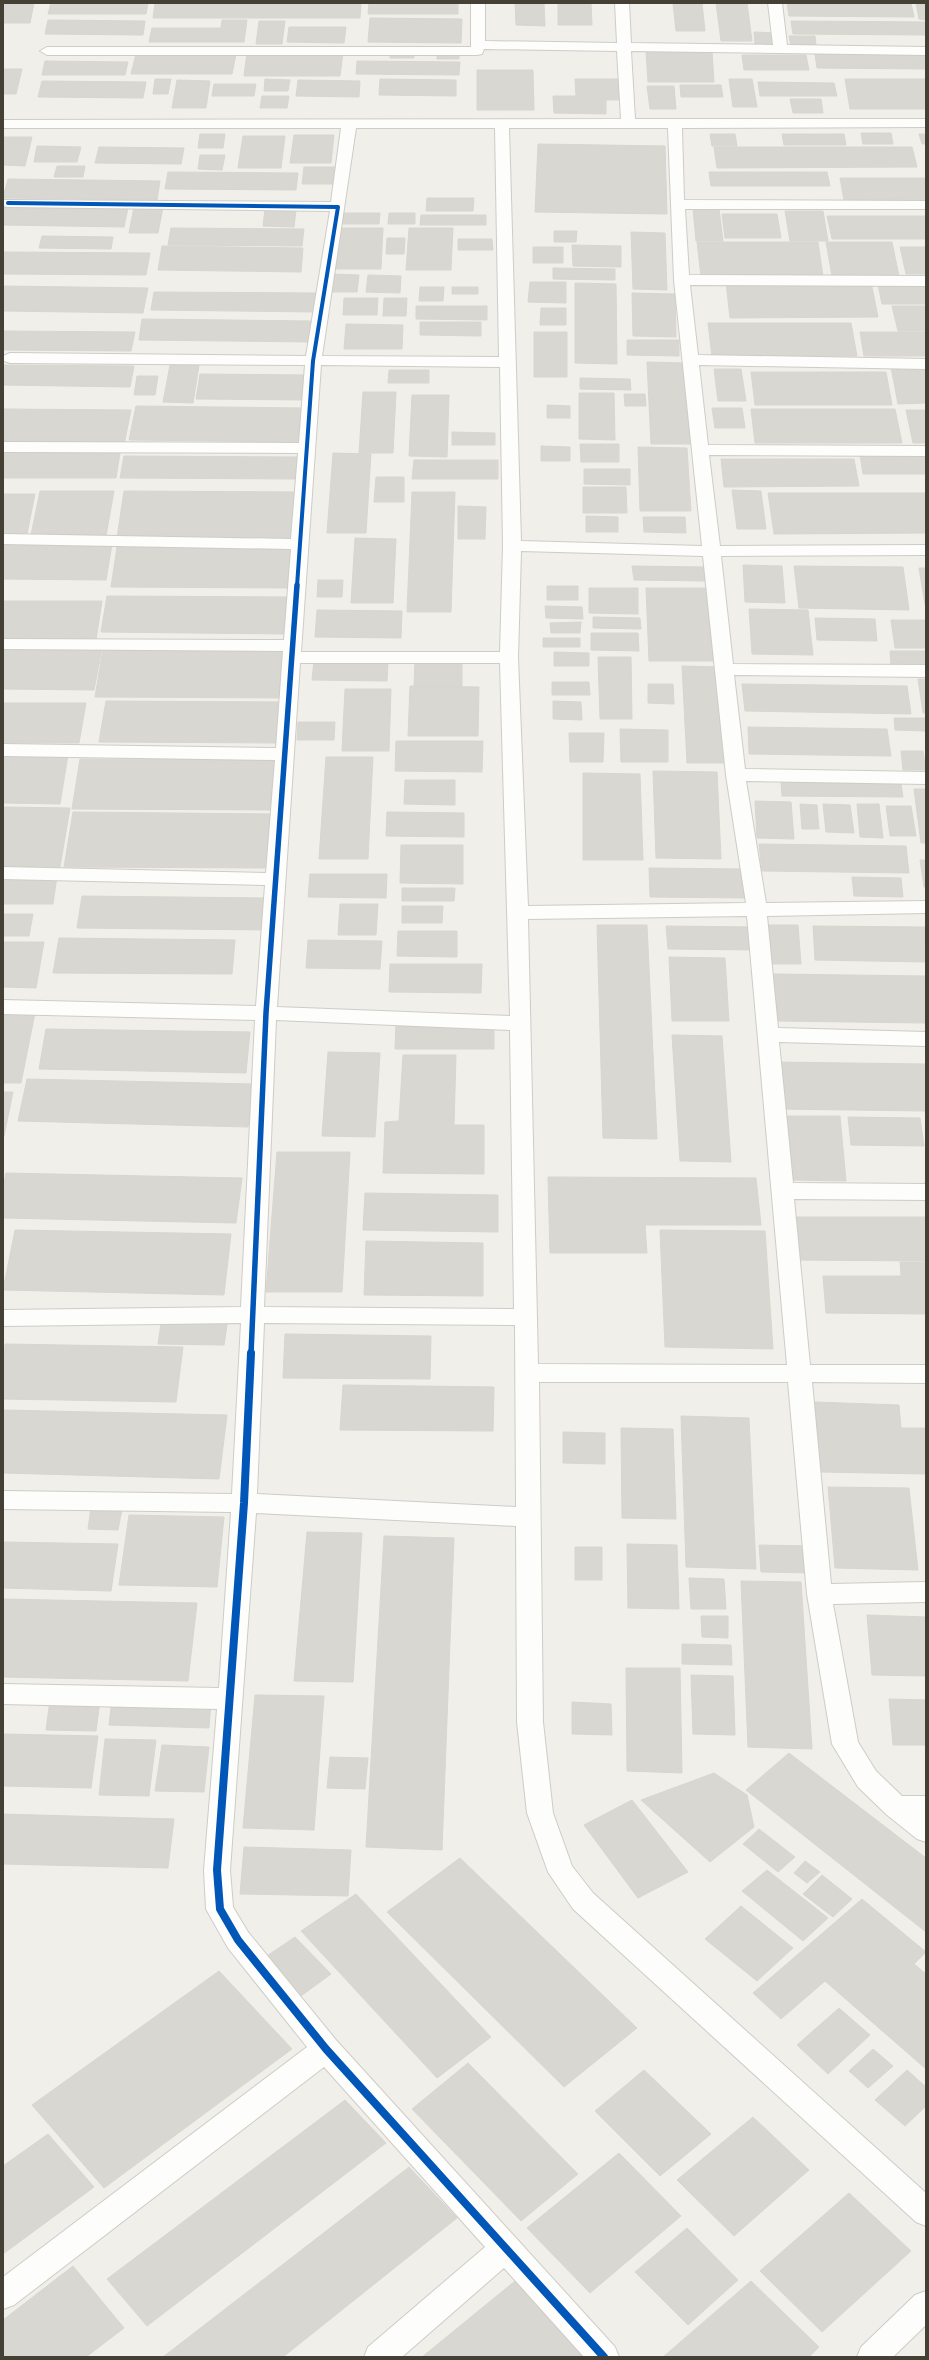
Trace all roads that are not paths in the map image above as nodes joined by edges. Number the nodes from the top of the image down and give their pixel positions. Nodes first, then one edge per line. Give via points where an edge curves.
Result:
1 (478, 3) edge
2 (622, 3) edge
3 (776, 3) edge
4 (478, 45) junction
5 (625, 47) junction
6 (781, 50) junction
7 (47, 51) dead end
8 (926, 51) edge
9 (4, 123) edge
10 (349, 123) junction
11 (502, 123) junction
12 (628, 123) junction
13 (676, 123) junction
14 (926, 123) edge
15 (8, 203) dead end
16 (677, 204) junction
17 (926, 205) edge
18 (338, 207) junction
19 (682, 280) junction
20 (926, 281) edge
21 (10, 358) dead end
22 (691, 360) junction
23 (314, 361) junction
24 (508, 362) junction
25 (926, 364) edge
26 (3, 447) edge
27 (308, 448) junction
28 (700, 450) junction
29 (926, 451) edge
30 (3, 539) edge
31 (300, 544) junction
32 (512, 546) junction
33 (926, 550) edge
34 (712, 551) junction
35 (3, 644) edge
36 (292, 652) junction
37 (509, 658) junction
38 (724, 669) junction
39 (926, 671) edge
40 (3, 750) edge
41 (285, 754) junction
42 (736, 775) junction
43 (926, 778) edge
44 (3, 873) edge
45 (276, 879) junction
46 (926, 907) edge
47 (757, 911) junction
48 (518, 913) junction
49 (3, 1008) edge
50 (266, 1013) junction
51 (519, 1023) junction
52 (769, 1035) junction
53 (926, 1039) edge
54 (782, 1191) junction
55 (926, 1192) edge
56 (252, 1315) junction
57 (526, 1317) junction
58 (3, 1318) edge
59 (527, 1373) junction
60 (798, 1374) junction
61 (926, 1374) edge
62 (3, 1500) edge
63 (244, 1503) junction
64 (529, 1517) junction
65 (926, 1592) edge
66 (819, 1594) junction
67 (3, 1694) edge
68 (231, 1699) junction
69 (926, 1806) edge
70 (896, 1807) junction
71 (926, 1831) edge
72 (326, 2049) junction
73 (926, 2212) edge
74 (506, 2248) junction
75 (3, 2295) edge
76 (926, 2305) edge
77 (379, 2357) edge
78 (604, 2357) edge
79 (872, 2357) edge

1 - 4 street
2 - 5 street
3 - 6 street
4 - 5 street
4 - 7 street via 477,51
5 - 6 street
5 - 12 street
6 - 8 street
9 - 10 street
10 - 11 street
10 - 18 street
11 - 12 street
11 - 24 street
12 - 13 street
13 - 14 street
13 - 16 street
15 - 18 street
16 - 17 street
16 - 19 street
18 - 23 street
19 - 20 street
19 - 22 street
21 - 23 street
22 - 25 street
22 - 28 street
23 - 24 street
23 - 27 street
24 - 32 street
26 - 27 street
27 - 31 street
28 - 29 street
28 - 34 street
30 - 31 street
31 - 36 street
32 - 34 street
32 - 37 street
33 - 34 street
34 - 38 street
35 - 36 street
36 - 37 street
36 - 41 street
37 - 48 street
38 - 39 street
38 - 42 street
40 - 41 street
41 - 45 street
42 - 43 street
42 - 47 street
44 - 45 street
45 - 50 street
46 - 47 street
47 - 48 street
47 - 52 street
48 - 51 street
49 - 50 street
50 - 51 street
50 - 56 street
51 - 57 street
52 - 53 street
52 - 54 street
54 - 55 street
54 - 60 street
56 - 57 street
56 - 58 street
56 - 63 street
57 - 59 street
59 - 60 street
59 - 64 street
60 - 61 street
60 - 66 street
62 - 63 street
63 - 64 street
63 - 68 street
64 - 73 street via 530,1722 540,1813 561,1872 583,1901
65 - 66 street
66 - 70 street via 845,1744 867,1778
67 - 68 street
68 - 72 street via 217,1870 220,1909 238,1940
69 - 70 street
70 - 71 street
72 - 74 street
72 - 75 street
74 - 77 street
74 - 78 street
76 - 79 street

